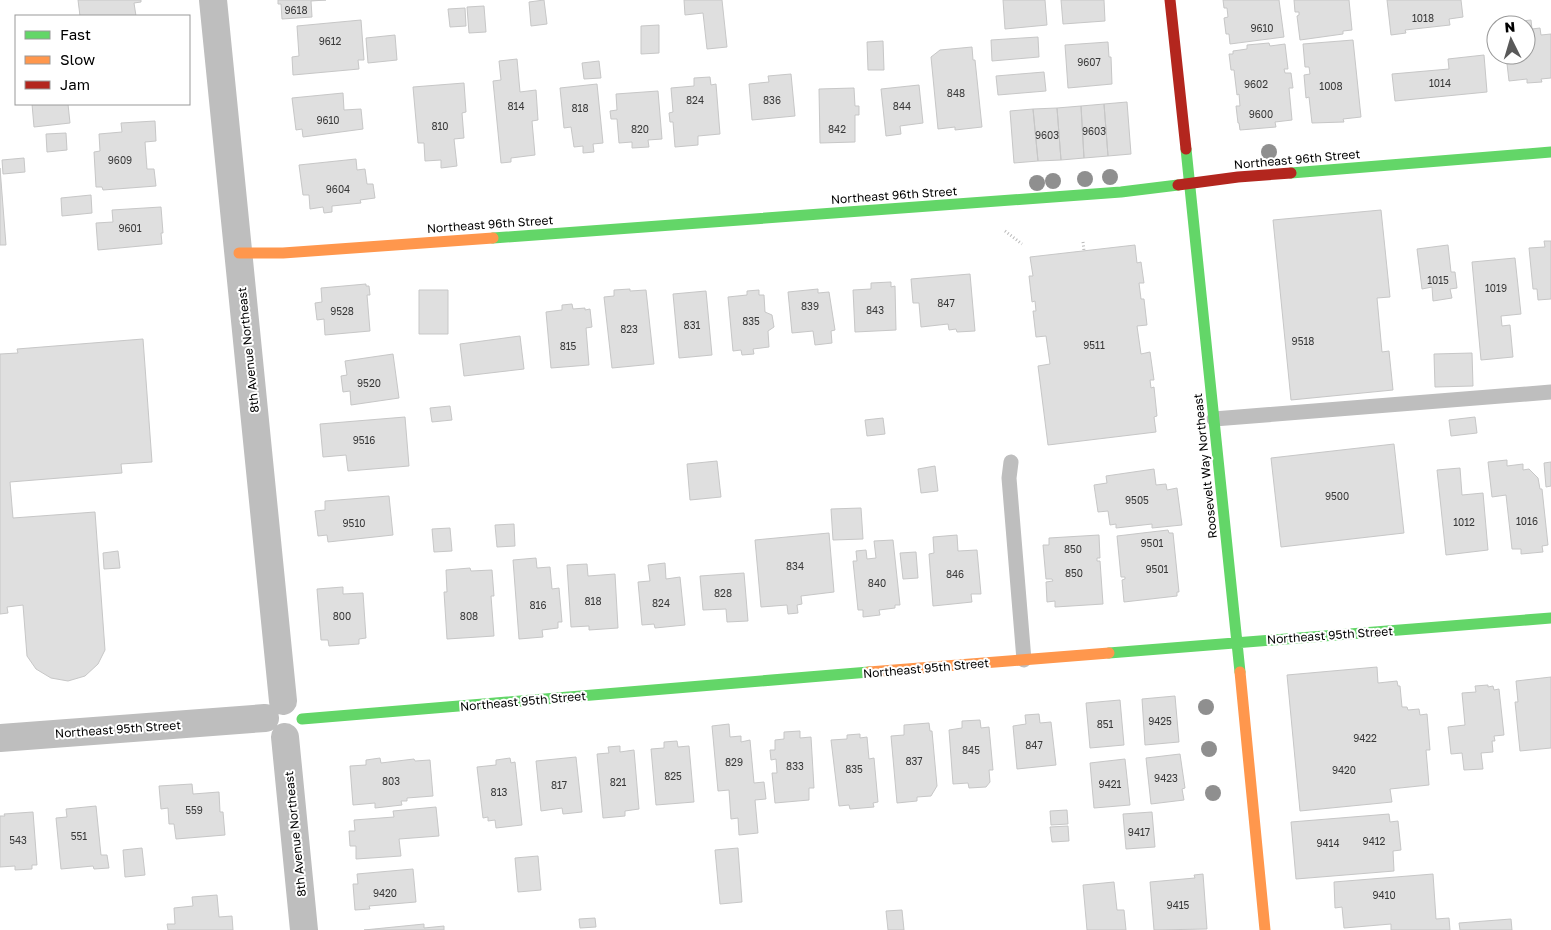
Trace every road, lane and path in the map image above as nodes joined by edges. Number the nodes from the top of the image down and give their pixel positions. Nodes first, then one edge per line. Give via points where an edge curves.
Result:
1 (213, 0) edge
2 (1170, 0) edge
3 (1551, 152) edge
4 (1189, 184) junction
5 (1083, 242) dead end
6 (1084, 251) dead end
7 (239, 253) junction
8 (1551, 392) edge
9 (1214, 419) junction
10 (1011, 462) dead end
11 (1551, 618) edge
12 (1237, 642) junction
13 (1024, 660) junction
14 (284, 719) junction
15 (0, 738) edge
16 (304, 930) edge
17 (1265, 930) edge

1 - 7 street, 8th Avenue Northeast
2 - 4 street, Roosevelt Way Northeast
3 - 4 street, Northeast 96th Street
4 - 7 street, Northeast 96th Street via 1007,201 283,253
4 - 9 street, Roosevelt Way Northeast
5 - 6 path
7 - 14 street, 8th Avenue Northeast
8 - 9 lane
9 - 12 street, Roosevelt Way Northeast
10 - 13 lane via 1009,478
11 - 12 street, Northeast 95th Street
12 - 13 street, Northeast 95th Street
12 - 17 street, Roosevelt Way Northeast
13 - 14 street, Northeast 95th Street
14 - 15 street, Northeast 95th Street
14 - 16 street, 8th Avenue Northeast

